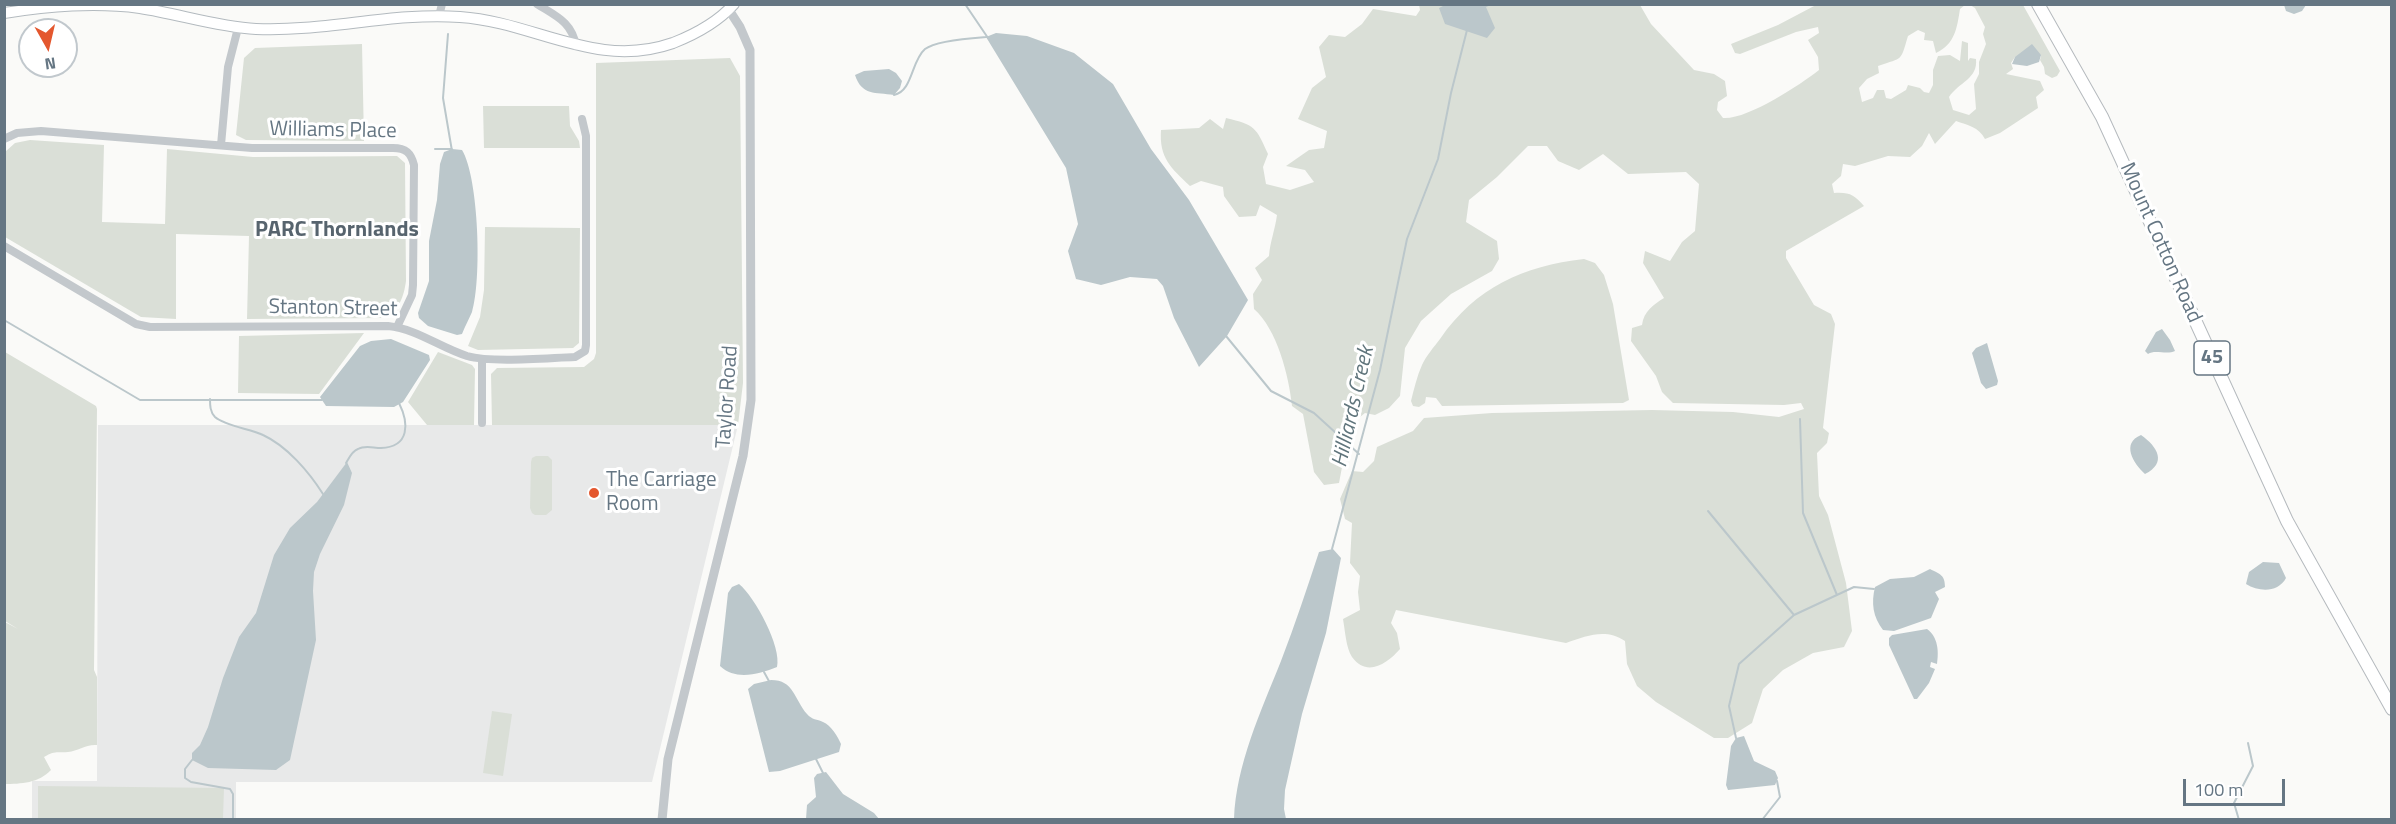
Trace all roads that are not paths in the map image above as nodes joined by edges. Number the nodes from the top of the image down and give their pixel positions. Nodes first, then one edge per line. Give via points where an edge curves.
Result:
1 (537, 4) edge
2 (2038, 4) edge
3 (731, 7) edge
4 (440, 10) edge
5 (4, 13) edge
6 (238, 27) junction
7 (576, 46) junction
8 (582, 119) dead end
9 (4, 139) edge
10 (221, 145) junction
11 (4, 246) edge
12 (397, 327) junction
13 (482, 359) junction
14 (482, 423) dead end
15 (2391, 709) edge
16 (662, 819) edge

1 - 7 street via 564,21 572,30
2 - 15 main road, Mount Cotton Road / 45 via 2102,117 2287,521
3 - 7 main road via 691,37 663,46 615,52
3 - 16 street, Taylor Road via 750,50 751,400 743,456 668,759
4 - 6 main road via 297,29
4 - 7 main road
5 - 6 main road via 92,5 141,8
6 - 10 street via 228,67
8 - 13 street, Stanton Street via 586,147 585,351 575,357
9 - 10 street, Williams Place via 16,133 41,131
10 - 12 street, Williams Place via 400,148 412,156 413,285
11 - 12 street, Stanton Street via 136,324 150,327
12 - 13 street, Stanton Street
13 - 14 street

